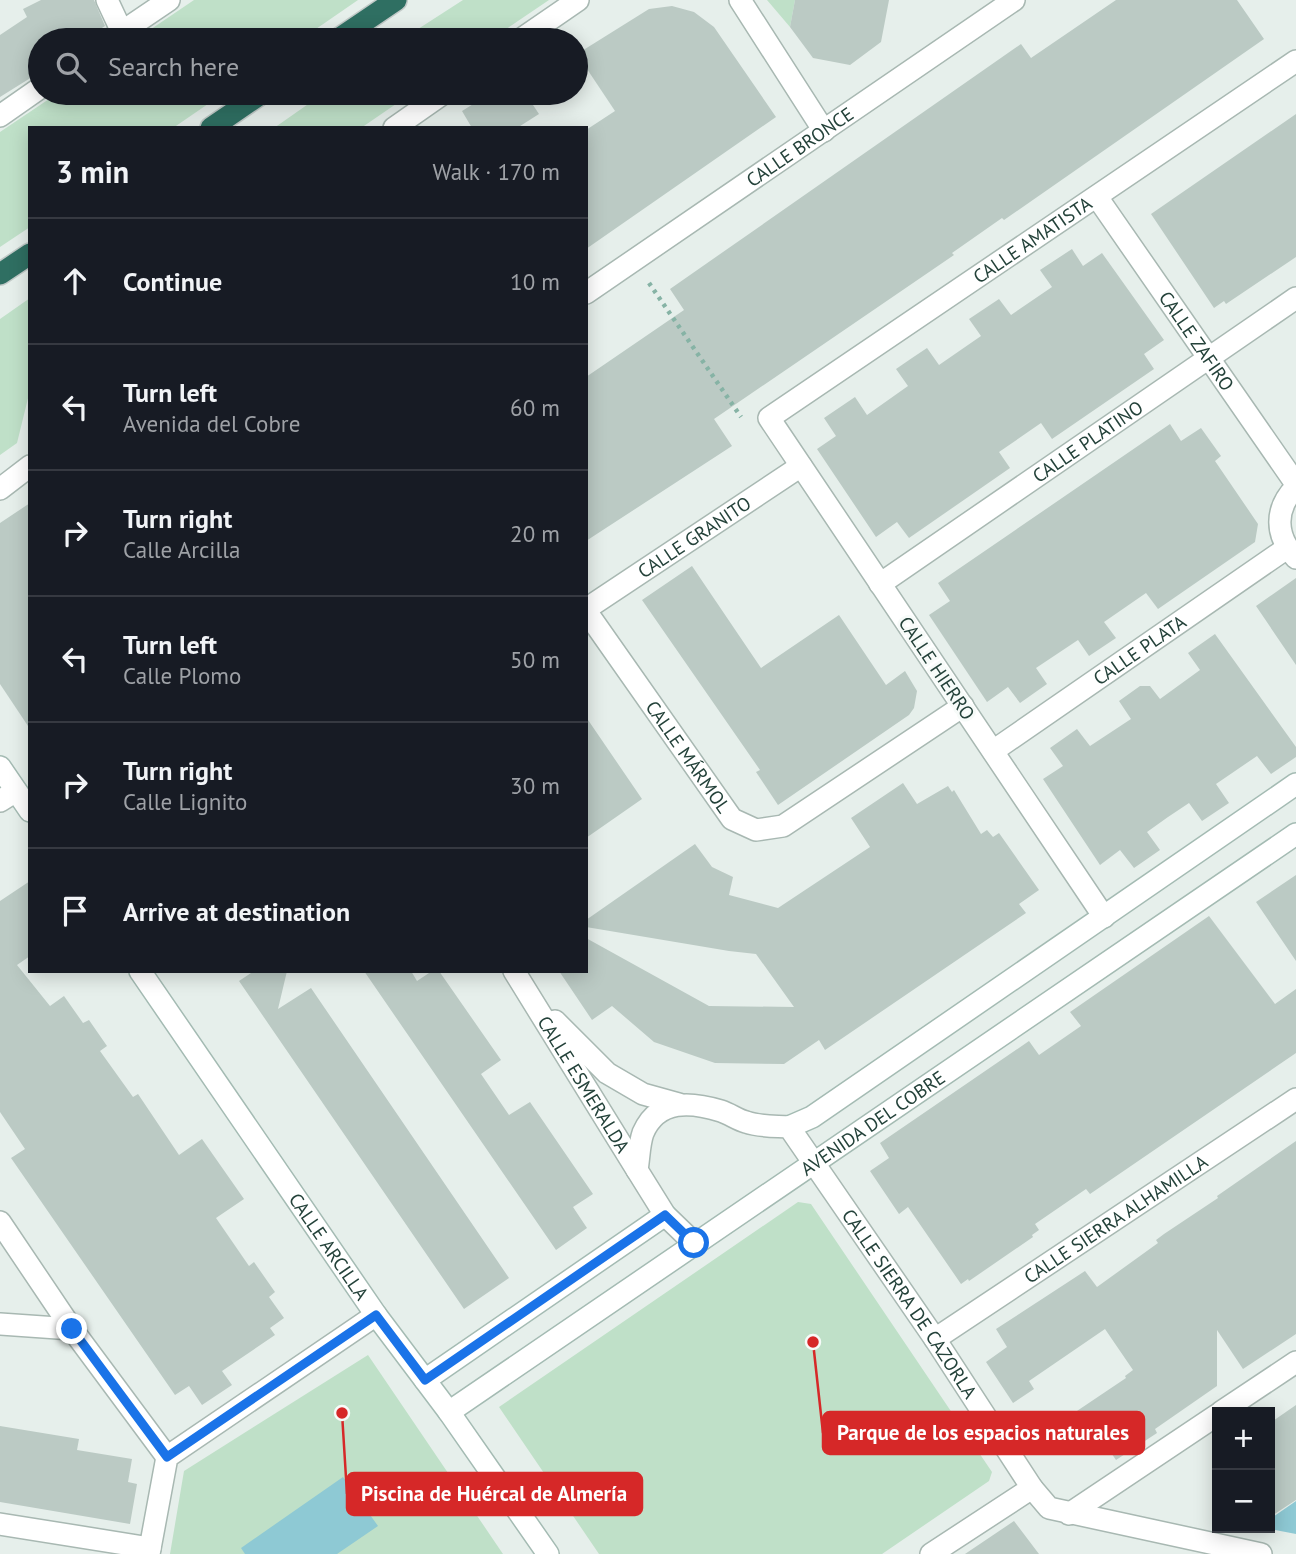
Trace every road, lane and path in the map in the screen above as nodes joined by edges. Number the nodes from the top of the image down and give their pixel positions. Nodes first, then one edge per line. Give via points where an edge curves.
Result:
1 (107, 0) edge
2 (169, 0) edge
3 (396, 0) edge
4 (578, 0) edge
5 (740, 0) edge
6 (1014, 0) edge
7 (114, 28) edge
8 (128, 28) edge
9 (355, 28) edge
10 (537, 28) edge
11 (1296, 61) edge
12 (28, 96) edge
13 (245, 105) edge
14 (427, 105) edge
15 (0, 116) edge
16 (214, 126) edge
17 (397, 126) edge
18 (824, 131) junction
19 (1097, 197) junction
20 (28, 255) edge
21 (634, 261) junction
22 (0, 274) edge
23 (588, 292) edge
24 (1296, 299) edge
25 (1210, 358) junction
26 (769, 418) junction
27 (801, 466) junction
28 (28, 468) edge
29 (1296, 486) edge
30 (0, 489) edge
31 (1291, 553) edge
32 (880, 584) junction
33 (588, 609) edge
34 (588, 613) edge
35 (963, 706) junction
36 (993, 751) junction
37 (0, 767) edge
38 (1296, 784) edge
39 (8, 796) edge
40 (28, 810) edge
41 (1296, 834) edge
42 (1104, 917) junction
43 (141, 973) edge
44 (515, 973) edge
45 (532, 998) junction
46 (1296, 1099) edge
47 (679, 1104) junction
48 (789, 1127) junction
49 (814, 1163) junction
50 (637, 1170) junction
51 (665, 1215) junction
52 (0, 1222) edge
53 (694, 1243) junction
54 (376, 1315) junction
55 (0, 1324) edge
56 (72, 1329) junction
57 (935, 1339) junction
58 (1296, 1362) edge
59 (425, 1380) junction
60 (1228, 1407) edge
61 (449, 1412) junction
62 (1212, 1418) edge
63 (167, 1457) junction
64 (1032, 1488) junction
65 (1069, 1514) junction
66 (0, 1524) edge
67 (149, 1551) edge
68 (548, 1554) edge
69 (931, 1554) edge
70 (1261, 1554) edge

1 - 7 street
2 - 8 street
3 - 9 highway
4 - 10 street
5 - 18 street
6 - 18 street, CALLE BRONCE
11 - 19 street, CALLE AMATISTA
12 - 15 street
13 - 16 highway
14 - 17 street
18 - 21 street, CALLE BRONCE
19 - 25 street, CALLE ZAFIRO
19 - 26 street, CALLE AMATISTA
20 - 22 highway
21 - 23 street, CALLE BRONCE
21 - 26 path via 742,418
24 - 25 street, CALLE PLATINO
25 - 29 street, CALLE ZAFIRO
25 - 32 street, CALLE PLATINO
26 - 27 street, CALLE HIERRO
27 - 32 street, CALLE HIERRO
27 - 33 street, CALLE GRANITO
28 - 30 street
29 - 31 street via 1280,513 1279,528
31 - 36 street, CALLE PLATA
32 - 35 street, CALLE HIERRO
34 - 35 street, CALLE MÁRMOL via 732,819 756,830 783,826
35 - 36 street, CALLE HIERRO
36 - 42 street, CALLE HIERRO
37 - 39 street
38 - 42 street, AVENIDA DEL COBRE
39 - 40 street
41 - 49 street, AVENIDA DEL COBRE
42 - 48 street, AVENIDA DEL COBRE via 811,1117
43 - 54 street, CALLE ARCILLA
44 - 45 street, CALLE ESMERALDA
45 - 47 street, CALLE ESMERALDA via 607,1073 643,1094
45 - 50 street, CALLE ESMERALDA
46 - 57 street, CALLE SIERRA ALHAMILLA
47 - 48 street, CALLE ESMERALDA via 724,1112 747,1123
47 - 50 street via 650,1120 642,1135
48 - 49 street, CALLE SIERRA DE CAZORLA
49 - 53 street, AVENIDA DEL COBRE
49 - 57 street, CALLE SIERRA DE CAZORLA
50 - 51 street, CALLE ESMERALDA
51 - 53 street, CALLE ESMERALDA
51 - 59 street
52 - 56 street
53 - 61 street, AVENIDA DEL COBRE
54 - 59 street, CALLE ARCILLA
54 - 63 street
55 - 56 street
56 - 63 street
57 - 64 street, CALLE SIERRA DE CAZORLA
58 - 60 street
59 - 61 street, CALLE ARCILLA
61 - 68 street, CALLE ARCILLA
62 - 65 street
63 - 67 street
64 - 65 street, CALLE SIERRA DE CAZORLA via 1049,1508
64 - 69 street
65 - 70 street, CALLE SIERRA DE CAZORLA
66 - 67 street

